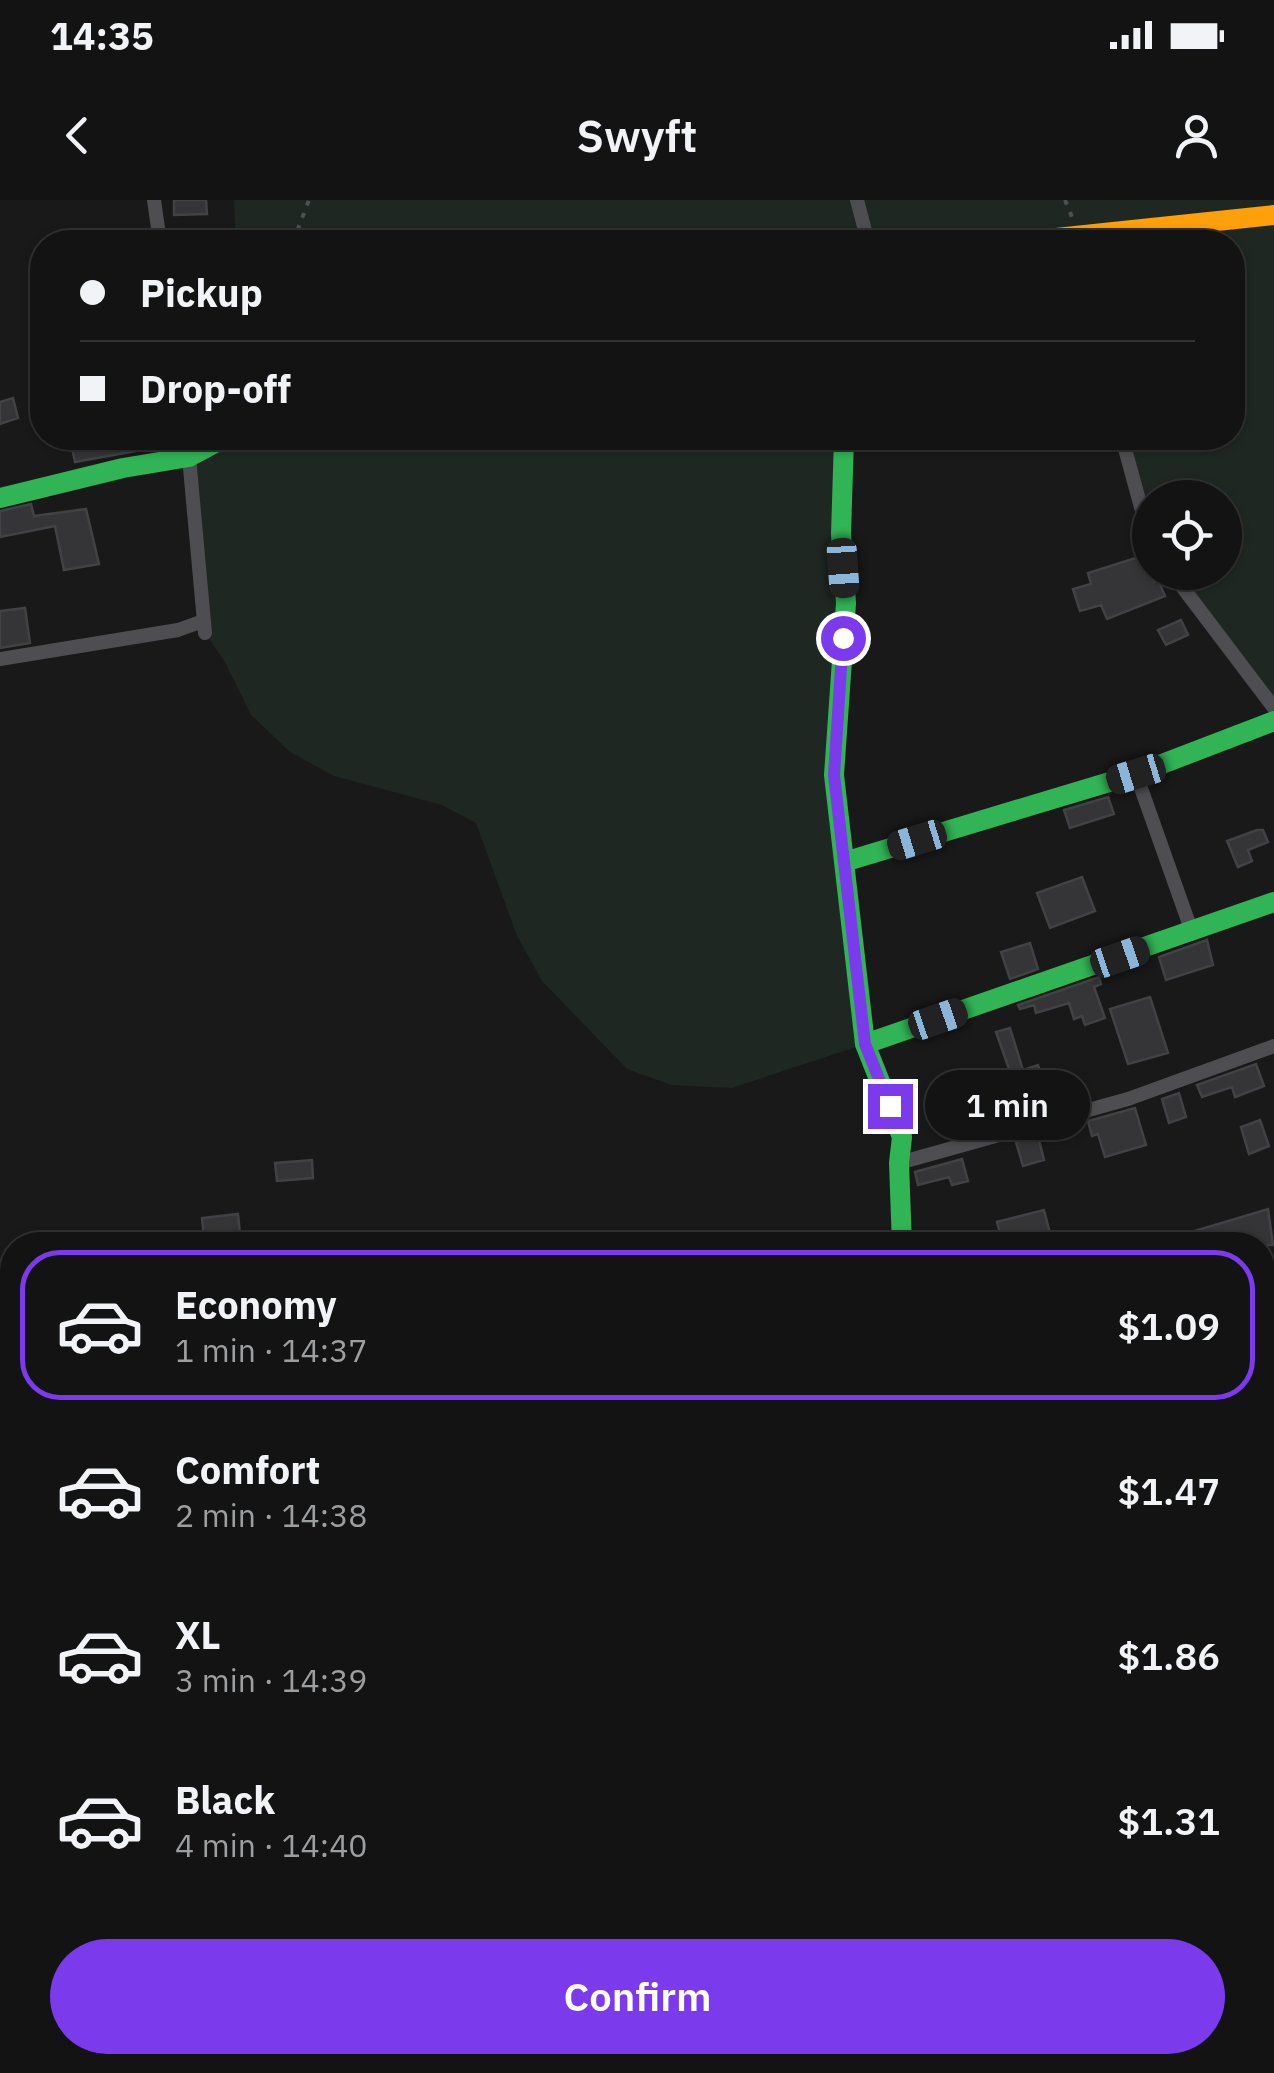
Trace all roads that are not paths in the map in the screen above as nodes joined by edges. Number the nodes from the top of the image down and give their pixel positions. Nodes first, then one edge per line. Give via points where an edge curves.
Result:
1 (154, 200) edge
2 (857, 200) edge
3 (1274, 215) edge
4 (158, 230) edge
5 (865, 230) edge
6 (1153, 230) edge
7 (201, 450) edge
8 (844, 450) edge
9 (1125, 450) edge
10 (189, 456) junction
11 (1134, 480) edge
12 (0, 498) edge
13 (1185, 590) edge
14 (0, 659) edge
15 (1274, 708) edge
16 (1274, 721) edge
17 (1136, 774) junction
18 (844, 862) junction
19 (1274, 902) edge
20 (1192, 932) junction
21 (865, 1044) junction
22 (1274, 1046) edge
23 (899, 1163) junction
24 (902, 1232) edge

1 - 4 street
2 - 5 street
3 - 6 street
7 - 10 street
8 - 18 street via 846,603 834,775
9 - 11 street
10 - 12 street
10 - 14 street via 204,627
13 - 15 street
16 - 17 street
17 - 18 street
17 - 20 street
18 - 21 street
19 - 20 street
20 - 21 street
21 - 23 street via 902,1137
22 - 23 street via 1128,1099
23 - 24 street

